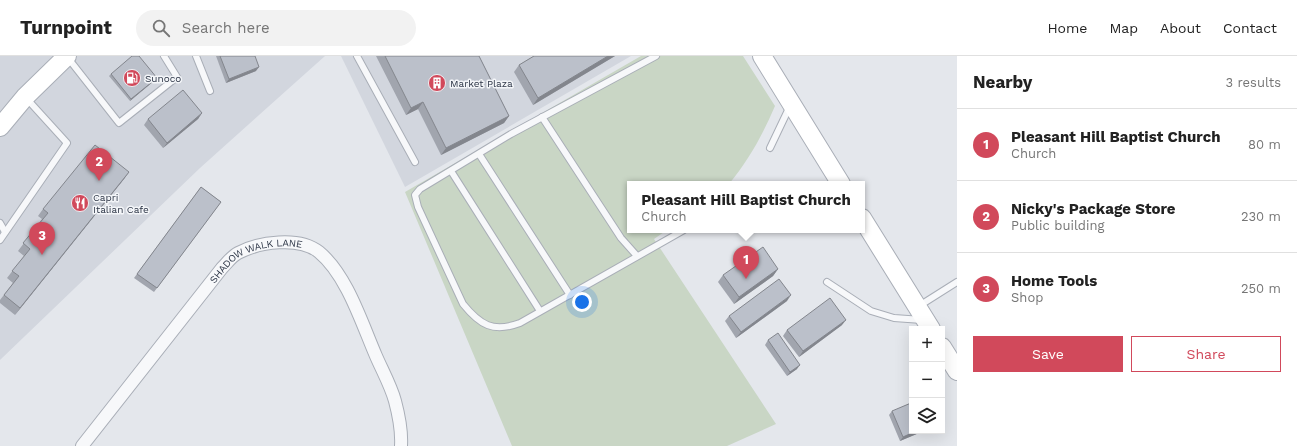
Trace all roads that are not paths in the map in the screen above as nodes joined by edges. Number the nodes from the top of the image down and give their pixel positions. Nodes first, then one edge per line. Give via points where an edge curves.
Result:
1 (67, 56) edge
2 (164, 56) edge
3 (196, 56) edge
4 (357, 56) edge
5 (656, 56) edge
6 (762, 56) edge
7 (210, 91) dead end
8 (25, 97) junction
9 (791, 103) junction
10 (542, 117) junction
11 (0, 128) edge
12 (770, 148) dead end
13 (479, 154) junction
14 (414, 162) dead end
15 (451, 171) junction
16 (839, 181) edge
17 (0, 223) edge
18 (865, 223) edge
19 (3, 232) edge
20 (679, 233) edge
21 (0, 240) edge
22 (637, 256) junction
23 (827, 282) dead end
24 (957, 282) edge
25 (570, 294) junction
26 (540, 311) junction
27 (925, 319) edge
28 (945, 352) edge
29 (957, 371) edge
30 (82, 446) edge
31 (401, 446) edge

1 - 2 lane via 119,123 177,77
1 - 8 main road
3 - 7 lane
4 - 14 lane
5 - 10 lane
6 - 9 main road
8 - 11 main road
8 - 19 lane via 68,143
9 - 12 lane
9 - 16 main road
10 - 13 lane
10 - 22 lane via 621,238
13 - 15 lane
13 - 25 lane
15 - 26 lane
15 - 26 lane via 420,189 415,196 462,304 484,324 494,327 508,327
17 - 19 lane
18 - 27 main road
19 - 21 lane
20 - 22 lane
22 - 25 lane
23 - 27 lane via 871,311 894,318
24 - 27 lane
25 - 26 lane
28 - 29 main road
30 - 31 street, SHADOW WALK LANE via 222,268 236,254 265,242 305,246 318,251 333,266 346,288 395,399 402,430

